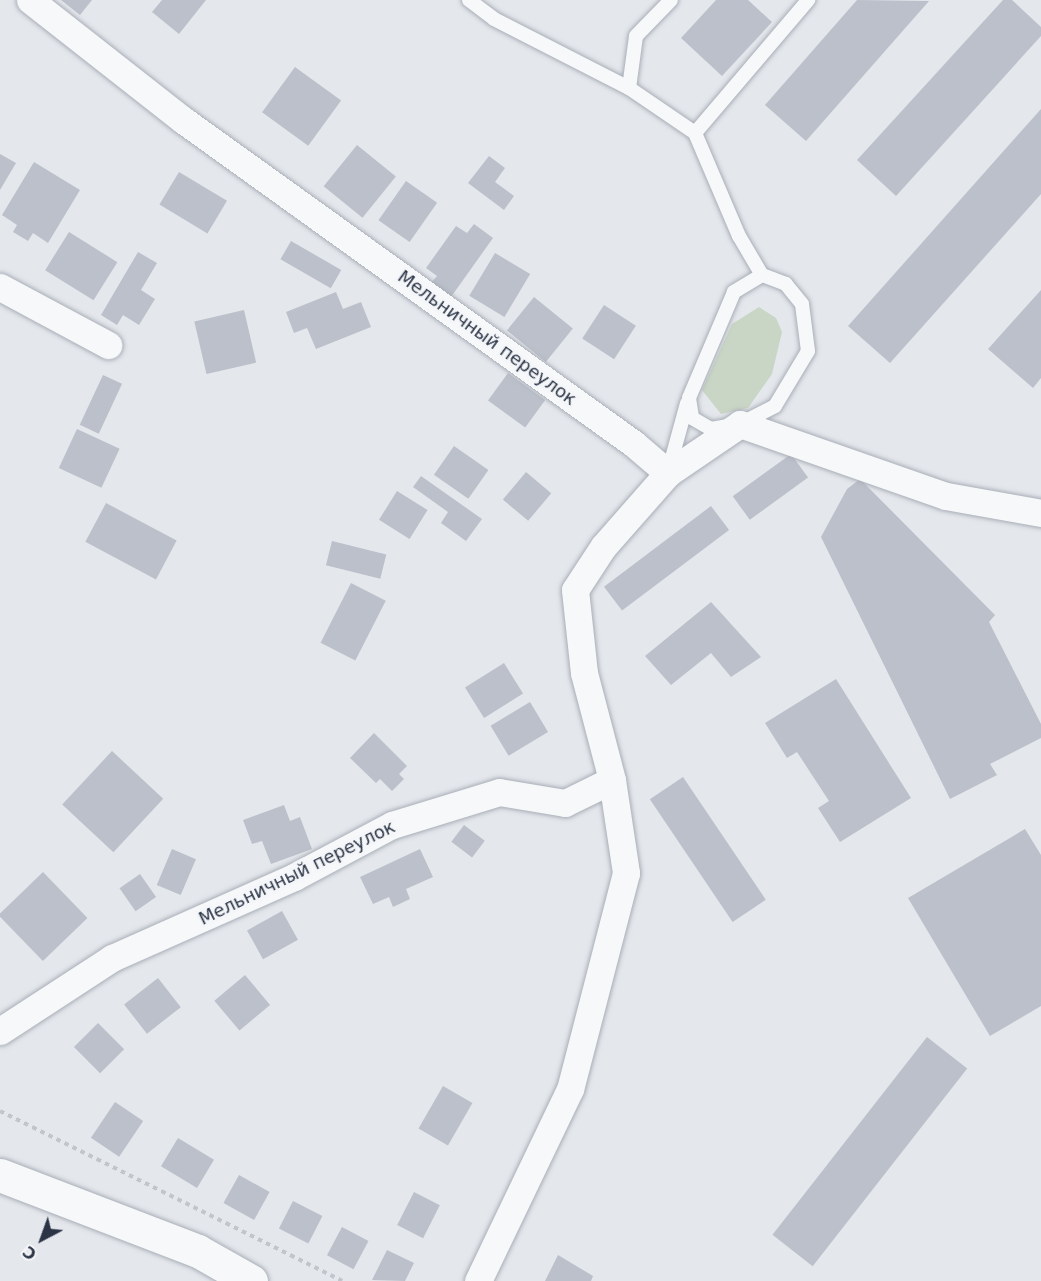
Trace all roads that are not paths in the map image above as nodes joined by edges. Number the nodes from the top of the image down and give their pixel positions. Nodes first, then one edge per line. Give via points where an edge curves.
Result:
1 (30, 0) edge
2 (469, 0) edge
3 (671, 0) edge
4 (808, 1) edge
5 (629, 88) junction
6 (695, 133) junction
7 (762, 275) junction
8 (0, 287) edge
9 (108, 345) dead end
10 (689, 398) junction
11 (740, 424) junction
12 (668, 474) junction
13 (1041, 513) edge
14 (612, 780) junction
15 (0, 1031) edge
16 (0, 1175) edge
17 (251, 1281) edge
18 (478, 1281) edge

1 - 12 street, Мельничный переулок via 183,120 634,444
2 - 5 lane via 494,19
3 - 5 lane via 636,36
4 - 6 lane
5 - 6 lane
6 - 7 lane via 739,236
7 - 10 lane via 734,292
7 - 11 lane via 786,284 802,304 808,351 775,406
8 - 9 street
10 - 11 lane via 692,418 711,429
10 - 12 lane
11 - 12 street
11 - 13 street via 946,496
12 - 14 street via 603,547 575,590 584,673
14 - 15 street, Мельничный переулок via 565,803 499,792 392,825 294,877 112,958
14 - 18 street via 626,873 570,1089
16 - 17 street via 198,1251

